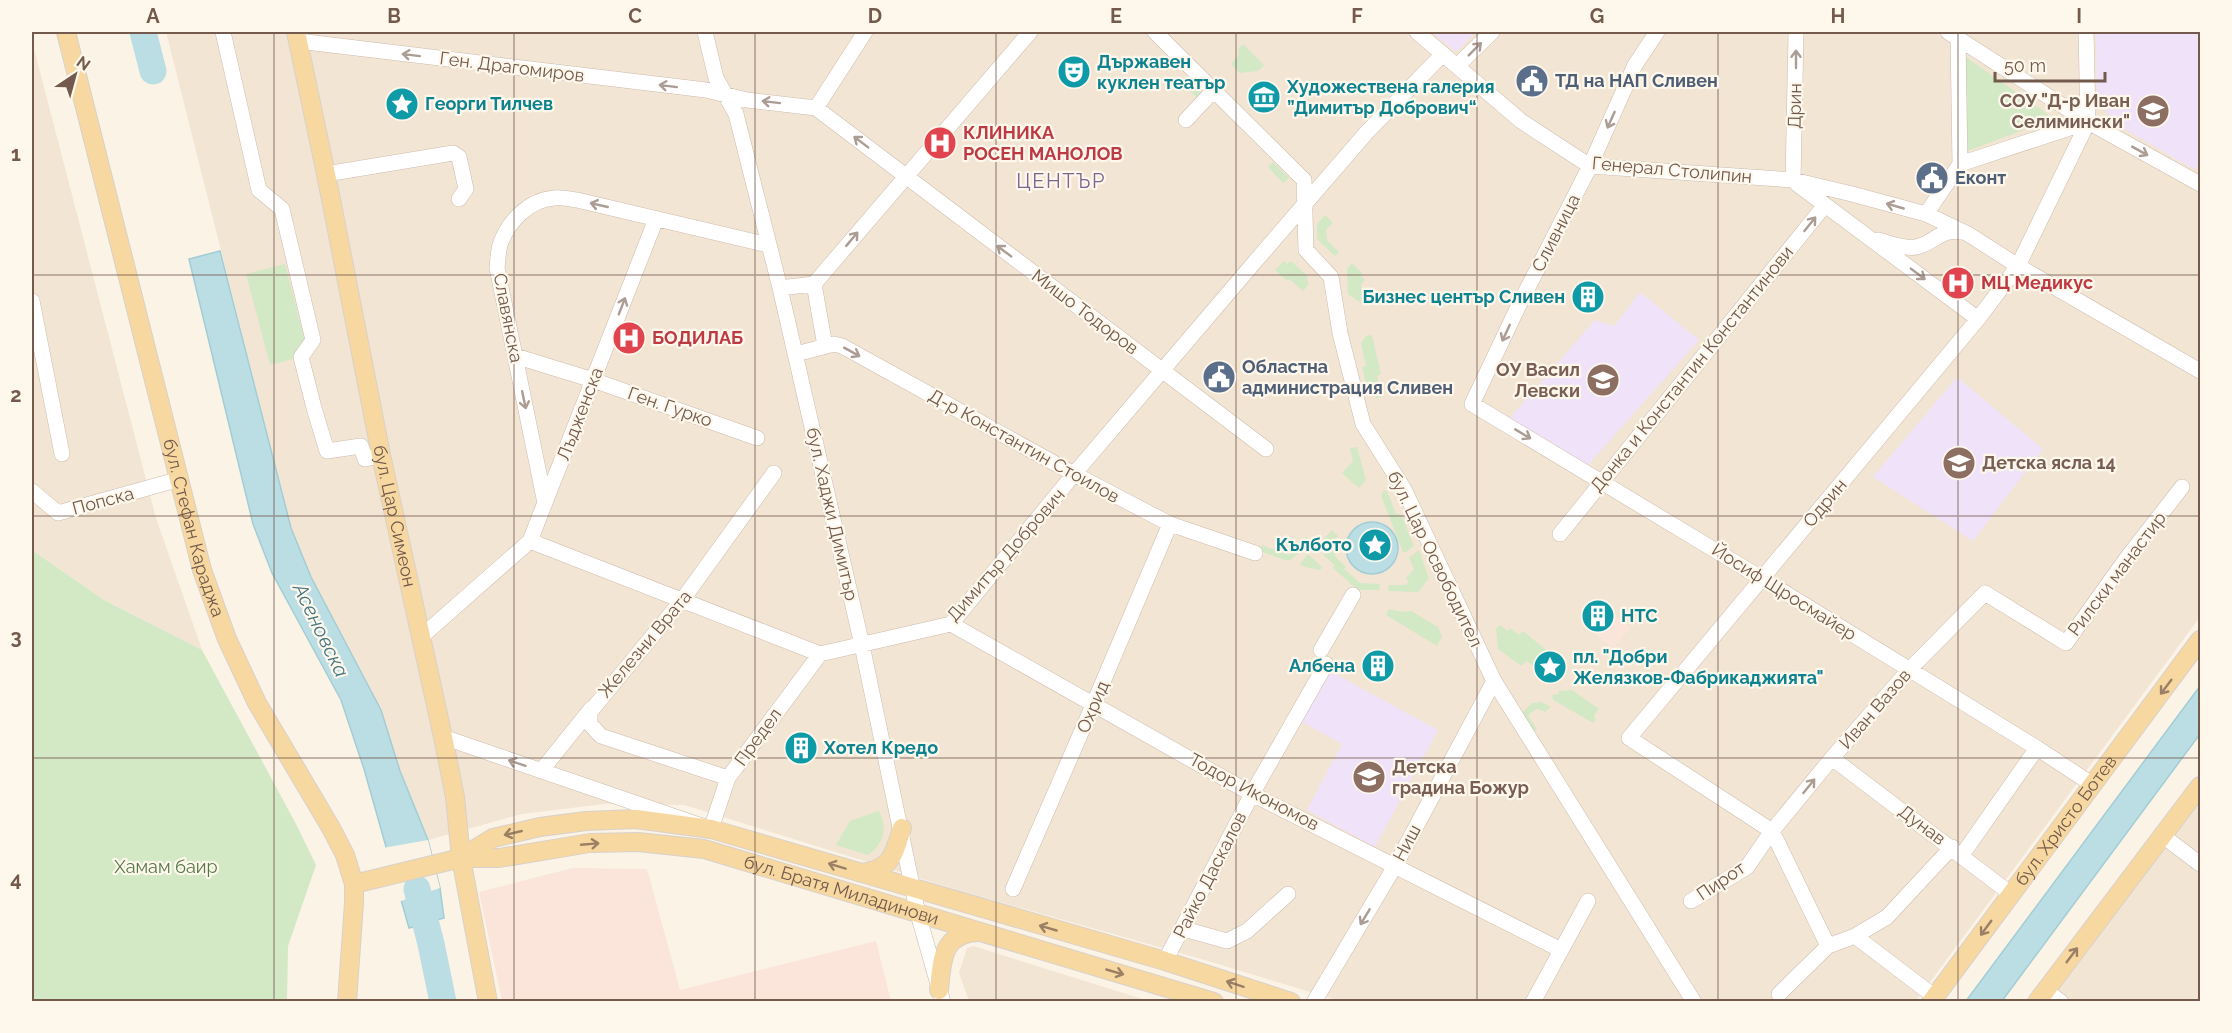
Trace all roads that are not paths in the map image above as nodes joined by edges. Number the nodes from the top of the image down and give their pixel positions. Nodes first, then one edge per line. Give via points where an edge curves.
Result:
1 (66, 32) edge
2 (223, 32) edge
3 (705, 32) edge
4 (865, 32) edge
5 (1030, 32) edge
6 (1155, 32) edge
7 (1417, 32) edge
8 (1492, 32) edge
9 (1657, 32) edge
10 (1796, 32) edge
11 (2086, 32) edge
12 (1953, 35) edge
13 (297, 36) edge
14 (1443, 54) junction
15 (1457, 66) junction
16 (1214, 90) junction
17 (725, 94) junction
18 (816, 108) junction
19 (1186, 120) dead end
20 (2088, 122) junction
21 (1960, 164) junction
22 (1590, 166) junction
23 (326, 174) junction
24 (906, 176) junction
25 (1793, 180) junction
26 (2200, 184) edge
27 (459, 199) dead end
28 (1306, 205) junction
29 (1825, 205) junction
30 (1926, 214) junction
31 (656, 219) junction
32 (1968, 234) junction
33 (1871, 239) junction
34 (768, 245) junction
35 (2018, 266) junction
36 (814, 284) junction
37 (780, 288) junction
38 (32, 301) edge
39 (1978, 319) junction
40 (825, 346) junction
41 (796, 354) junction
42 (515, 356) junction
43 (1163, 371) junction
44 (2200, 371) edge
45 (592, 380) junction
46 (1472, 404) joint
47 (757, 438) dead end
48 (1266, 448) dead end
49 (62, 454) dead end
50 (381, 455) junction
51 (774, 473) dead end
52 (1074, 474) junction
53 (180, 479) junction
54 (1602, 482) junction
55 (2182, 487) dead end
56 (32, 491) edge
57 (545, 503) junction
58 (1170, 524) junction
59 (1560, 534) dead end
60 (530, 541) junction
61 (1255, 553) dead end
62 (1761, 578) junction
63 (1986, 593) joint
64 (1353, 595) dead end
65 (683, 599) junction
66 (951, 624) junction
67 (421, 637) junction
68 (2200, 640) edge
69 (862, 645) junction
70 (820, 654) junction
71 (1909, 670) junction
72 (1494, 681) junction
73 (1094, 703) junction
74 (593, 706) junction
75 (443, 737) junction
76 (2037, 748) junction
77 (1833, 758) junction
78 (541, 771) junction
79 (728, 778) junction
80 (2093, 785) junction
81 (2200, 786) edge
82 (1252, 794) junction
83 (902, 828) junction
84 (711, 829) junction
85 (1772, 831) junction
86 (2163, 836) junction
87 (1957, 851) junction
88 (460, 858) junction
89 (2200, 864) edge
90 (1395, 866) junction
91 (861, 874) junction
92 (354, 884) junction
93 (913, 889) junction
94 (1013, 889) dead end
95 (1288, 894) dead end
96 (2011, 894) junction
97 (1588, 901) dead end
98 (1691, 901) dead end
99 (918, 914) junction
100 (1184, 929) junction
101 (978, 932) junction
102 (1855, 936) junction
103 (1828, 946) junction
104 (1561, 950) junction
105 (1165, 961) junction
106 (1779, 994) dead end
107 (941, 996) edge
108 (2041, 996) edge
109 (1933, 999) edge
110 (347, 1002) edge
111 (488, 1002) edge
112 (1214, 1002) edge
113 (1291, 1002) edge
114 (1314, 1002) edge
115 (1533, 1002) edge
116 (1694, 1002) edge
117 (2061, 1002) edge

1 - 53 main road, бул. Стефан Караджа
2 - 50 street via 259,190 282,209 313,340 301,357 327,451 362,446 365,459
3 - 17 street, бул. Хаджи Димитър via 716,78
4 - 18 street
5 - 24 street
6 - 16 street, бул. Цар Освободител
7 - 14 street, Генерал Столипин
15 -> 8 street
9 -> 22 street, Сливница via 1635,65
25 -> 10 street, Дрин
11 - 20 street
12 - 20 street
12 - 21 street
17 -> 13 street, Ген. Драгомиров
13 - 23 main road, бул. Цар Симеон
14 - 15 street, Генерал Столипин
14 - 28 street, Димитър Добрович via 1367,132
15 - 22 street, Генерал Столипин via 1521,121
16 - 19 street
16 - 28 street, бул. Цар Освободител via 1304,180
18 -> 17 street, Ген. Драгомиров
17 - 34 street, бул. Хаджи Димитър via 736,114
24 -> 18 street, Мишо Тодоров
20 - 21 street
20 -> 26 street
20 - 35 street, Одрин
21 - 30 street
22 - 25 street, Генерал Столипин
22 -> 46 street, Сливница
23 - 27 street via 453,153 459,157 466,189
23 - 50 main road, бул. Цар Симеон
36 -> 24 street
43 -> 24 street, Мишо Тодоров
25 - 29 street
30 -> 25 street, Генерал Столипин
28 - 43 street, Димитър Добрович
28 - 72 street, бул. Цар Освободител via 1306,250 1331,277 1340,333 1363,424 1404,489
29 - 33 street
54 -> 29 street, Донка и Константин Константинови
30 - 32 street, Генерал Столипин
31 - 34 street, Славянска
31 -> 42 street, Славянска via 555,198 539,201 520,212 499,246 497,268
45 -> 31 street, Лъдженска
32 - 33 street via 1947,231 1926,244 1909,248
32 - 35 street, Генерал Столипин
33 -> 39 street
34 - 37 street, бул. Хаджи Димитър
35 - 39 street, Одрин
35 - 44 street, Генерал Столипин
36 - 37 street
36 - 40 street
37 - 41 street, бул. Хаджи Димитър
38 - 49 street
39 - 62 street, Одрин
40 - 41 street, Д-р Константин Стоилов
40 -> 52 street, Д-р Константин Стоилов via 842,346
41 - 69 street, бул. Хаджи Димитър
42 - 45 street, Ген. Гурко
42 -> 57 street, Славянска
43 - 48 street, Мишо Тодоров
43 - 52 street, Димитър Добрович
45 - 47 street, Ген. Гурко
45 - 57 street, Лъдженска
46 -> 54 street, Йосиф Щросмайер
50 - 67 main road, бул. Цар Симеон
51 - 65 street, Железни Врата
52 - 58 street, Д-р Константин Стоилов
52 - 66 street, Димитър Добрович
53 - 56 street, Попска via 58,513
53 - 92 main road, бул. Стефан Караджа via 202,570 228,639 257,703 345,855
54 - 59 street, Донка и Константин Константинови
54 - 62 street, Йосиф Щросмайер
55 - 63 street, Рилски манастир via 2066,643
57 - 60 street, Лъдженска
58 - 61 street, Д-р Константин Стоилов
58 - 73 street, Охрид
60 - 65 street
60 - 67 street
62 - 71 street, Йосиф Щросмайер
62 - 85 street, Одрин via 1629,738
63 - 71 street, Иван Вазов
64 - 82 street, Райко Даскалов
65 - 70 street
65 - 74 street, Железни Врата
66 - 69 street, Димитър Добрович
66 - 73 street, Тодор Икономов
67 - 75 main road, бул. Цар Симеон
68 -> 80 main road, бул. Христо Ботев
69 - 70 street, Димитър Добрович
69 - 83 street, бул. Хаджи Димитър
70 - 79 street, Предел
71 - 76 street, Йосиф Щросмайер
71 - 77 street, Иван Вазов
72 - 90 street, Ниш
72 - 116 street, бул. Цар Освободител
73 - 82 street, Тодор Икономов
73 - 94 street, Охрид
74 - 78 street
74 - 79 street, Железни Врата via 590,724 600,736
78 -> 75 street, бул. Братя Миладинови
75 - 88 main road, бул. Цар Симеон
76 - 80 street, Йосиф Щросмайер
76 - 87 street
85 -> 77 street, Иван Вазов
77 - 87 street, Дунав
78 - 84 street, бул. Братя Миладинови
79 - 84 street, Предел
80 - 96 main road, бул. Христо Ботев
81 - 86 main road
82 - 90 street, Тодор Икономов
82 - 100 street, Райко Даскалов
83 - 91 main road via 890,860 880,869
83 - 93 street, бул. Хаджи Димитър
84 -> 88 main road, бул. Братя Миладинови via 636,819 586,821 493,838
91 -> 84 main road, бул. Братя Миладинови
85 - 98 street, Пирот via 1747,867
85 - 103 street
86 - 89 street
108 -> 86 main road
87 - 96 street, Дунав
87 - 102 street via 1887,917
88 - 92 main road, бул. Братя Миладинови
88 -> 99 main road, бул. Братя Миладинови via 499,858 590,843 704,849
88 - 111 main road, бул. Цар Симеон
90 - 104 street, Тодор Икономов
90 -> 114 street, Ниш
91 - 93 main road, бул. Братя Миладинови
92 - 110 main road, бул. Стефан Караджа
93 - 99 street, бул. Хаджи Димитър
105 -> 93 main road, бул. Братя Миладинови
95 - 100 street via 1247,932 1227,941
96 -> 109 main road, бул. Христо Ботев
97 - 104 street
99 - 101 main road, бул. Братя Миладинови
99 - 107 street, бул. Хаджи Димитър
100 - 105 street, Райко Даскалов
101 - 107 main road via 963,934 949,944 943,958
101 -> 112 main road, бул. Братя Миладинови
102 - 103 street
102 - 109 street
103 - 106 street
104 - 115 street
113 -> 105 main road, бул. Братя Миладинови
108 - 117 street

